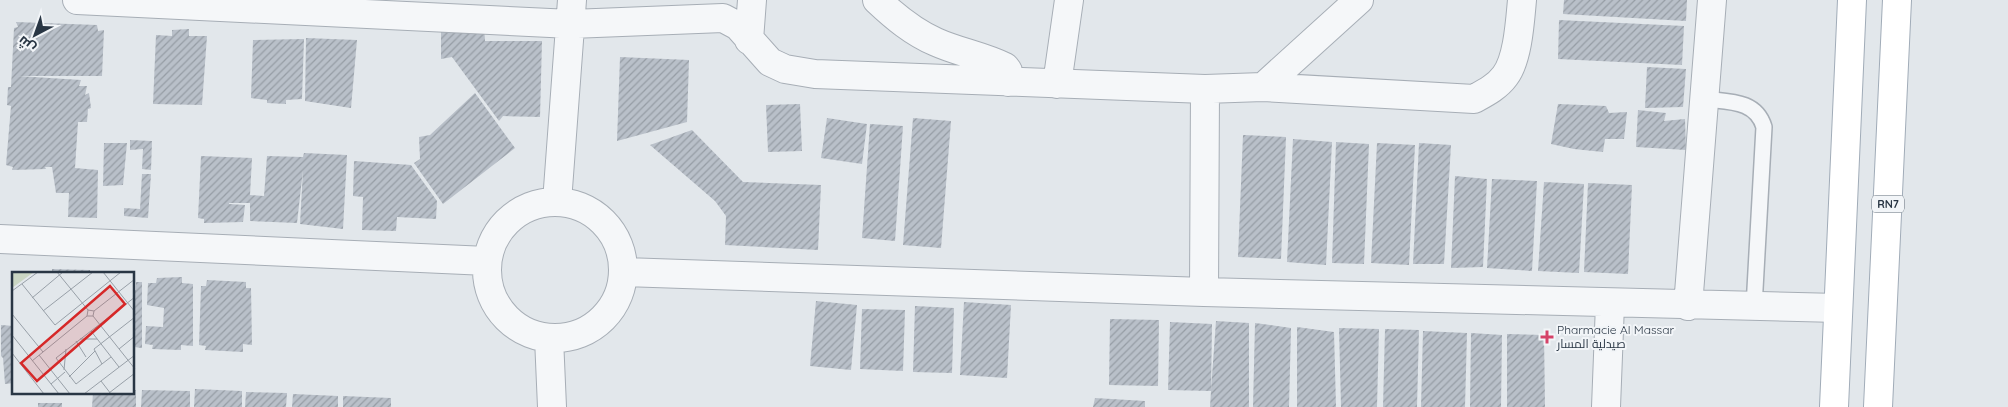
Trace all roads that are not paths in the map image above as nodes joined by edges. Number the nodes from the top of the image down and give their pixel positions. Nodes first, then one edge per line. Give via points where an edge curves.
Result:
1 (77, 0) edge
2 (752, 0) edge
3 (877, 0) edge
4 (1069, 0) edge
5 (1359, 0) edge
6 (1522, 0) edge
7 (1712, 0) edge
8 (1852, 0) edge
9 (1897, 0) edge
10 (571, 12) edge
11 (749, 40) junction
12 (1008, 82) junction
13 (1057, 84) junction
14 (1263, 87) junction
15 (1205, 89) junction
16 (1706, 99) junction
17 (557, 202) junction
18 (0, 238) edge
19 (487, 261) junction
20 (624, 272) junction
21 (1204, 292) junction
22 (1610, 304) junction
23 (1688, 306) junction
24 (1754, 307) junction
25 (1838, 308) junction
26 (549, 338) junction
27 (552, 407) edge
28 (1606, 407) edge
29 (1834, 407) edge
30 (1878, 407) edge

1 - 10 street
2 - 11 street
3 - 12 street via 915,32 1005,67
4 - 13 street
5 - 14 street
6 - 14 street via 1519,29 1506,75 1493,88 1474,99
7 - 16 street
8 - 25 main road
9 - 30 main road, RN7
10 - 11 street via 723,18 738,26
10 - 17 street
11 - 12 street via 770,62 785,69 815,74
12 - 13 street
13 - 15 street
14 - 15 street
15 - 21 street
16 - 23 street
16 - 24 lane via 1746,105 1758,114 1764,127
17 - 19 street via 537,204 518,212 503,225 492,242
17 - 20 street via 574,204 605,223 622,254
18 - 19 street
19 - 26 street via 488,284 496,304 510,321 528,333
20 - 21 street
20 - 26 street via 620,293 609,313 592,328 572,336
21 - 22 street
22 - 23 street
22 - 28 street
23 - 24 street
24 - 25 street
25 - 29 main road
26 - 27 street

